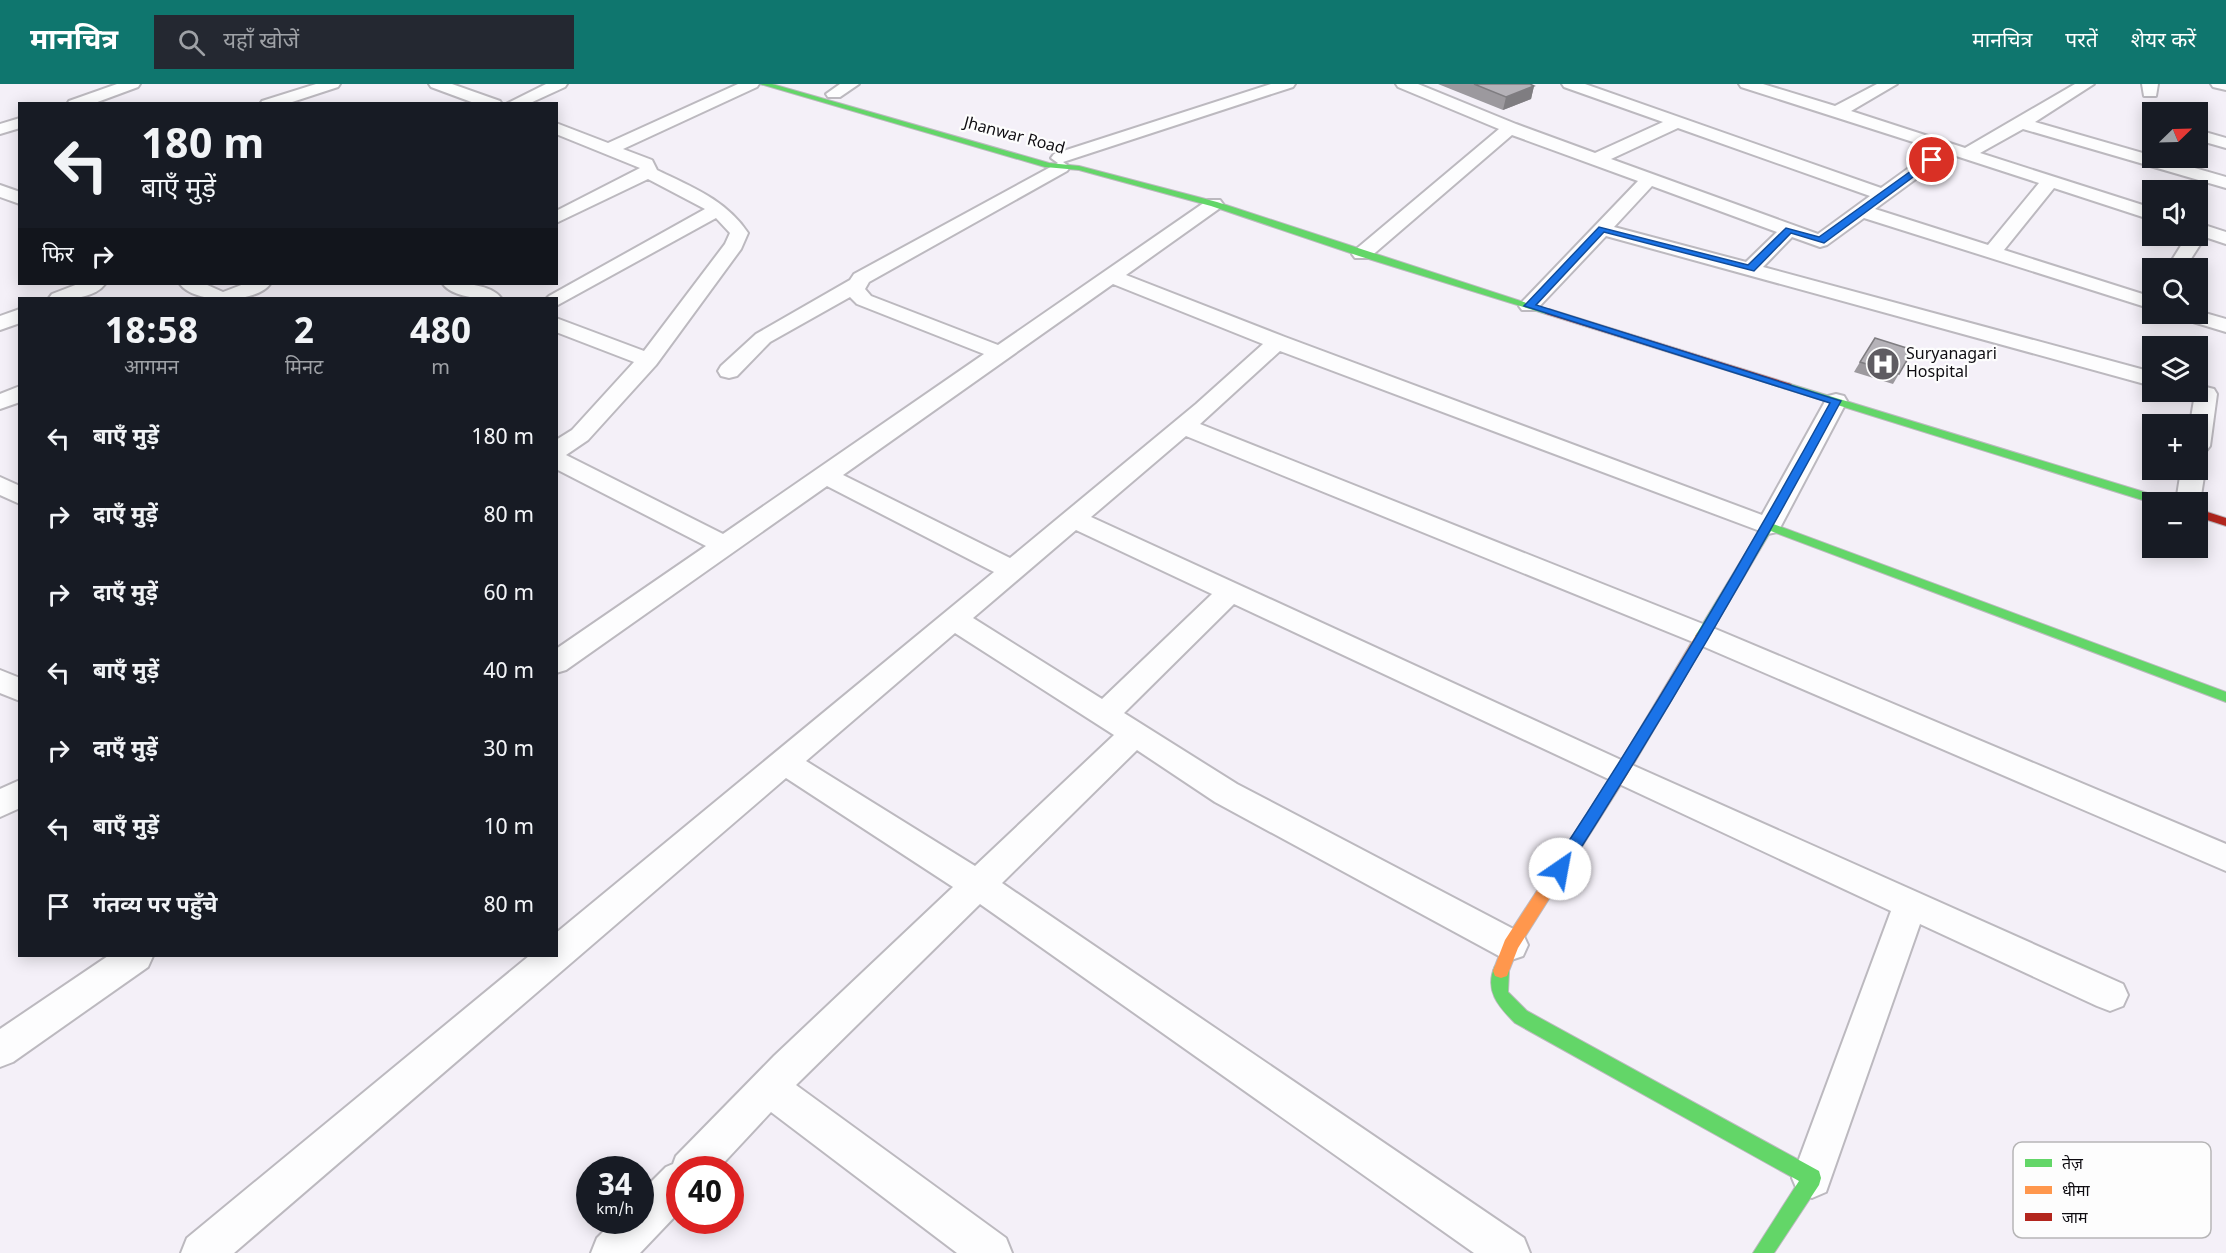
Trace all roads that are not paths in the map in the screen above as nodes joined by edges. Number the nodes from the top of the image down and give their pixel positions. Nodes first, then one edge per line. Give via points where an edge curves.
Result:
1 (132, 84) edge
2 (332, 84) edge
3 (437, 84) edge
4 (559, 84) edge
5 (751, 84) edge
6 (764, 84) edge
7 (799, 84) edge
8 (851, 84) edge
9 (1287, 84) edge
10 (1404, 84) edge
11 (1570, 84) edge
12 (1747, 84) edge
13 (1889, 84) edge
14 (2086, 84) edge
15 (2219, 84) edge
16 (2226, 85) edge
17 (834, 94) junction
18 (81, 102) edge
19 (274, 102) edge
20 (488, 102) edge
21 (518, 102) edge
22 (1837, 112) junction
23 (2216, 118) dead end
24 (1677, 122) junction
25 (2021, 123) junction
26 (18, 124) edge
27 (2208, 125) edge
28 (1510, 128) junction
29 (0, 129) edge
30 (558, 129) edge
31 (2208, 137) edge
32 (582, 138) junction
33 (2226, 143) edge
34 (1947, 148) junction
35 (558, 149) edge
36 (609, 149) junction
37 (1966, 154) junction
38 (2142, 155) edge
39 (1596, 159) junction
40 (1067, 164) junction
41 (2184, 168) edge
42 (648, 172) junction
43 (1649, 179) junction
44 (18, 180) edge
45 (2050, 181) junction
46 (2226, 183) edge
47 (0, 188) edge
48 (1885, 195) junction
49 (18, 198) edge
50 (1214, 204) junction
51 (717, 210) junction
52 (1862, 211) junction
53 (2142, 211) edge
54 (558, 217) edge
55 (1602, 229) junction
56 (1790, 230) junction
57 (2208, 234) edge
58 (2226, 238) edge
59 (1992, 252) junction
60 (1362, 254) junction
61 (1750, 269) junction
62 (1111, 276) junction
63 (856, 284) junction
64 (92, 285) edge
65 (192, 285) edge
66 (257, 285) edge
67 (456, 285) edge
68 (62, 297) edge
69 (221, 297) edge
70 (226, 297) edge
71 (488, 297) edge
72 (558, 299) edge
73 (2142, 300) edge
74 (1529, 306) junction
75 (2208, 320) edge
76 (558, 325) edge
77 (2226, 326) edge
78 (1277, 342) junction
79 (999, 353) junction
80 (648, 360) junction
81 (729, 371) dead end
82 (2142, 376) edge
83 (18, 394) edge
84 (2210, 395) edge
85 (1836, 401) junction
86 (0, 402) edge
87 (2206, 414) edge
88 (1183, 426) junction
89 (558, 450) edge
90 (558, 460) edge
91 (825, 475) junction
92 (2142, 496) edge
93 (2208, 516) edge
94 (1073, 519) junction
95 (2226, 522) edge
96 (1768, 526) junction
97 (724, 545) junction
98 (1012, 570) junction
99 (1230, 592) junction
100 (954, 619) junction
101 (1703, 635) junction
102 (558, 662) edge
103 (0, 680) edge
104 (18, 689) edge
105 (2226, 697) edge
106 (1104, 716) junction
107 (1135, 734) junction
108 (784, 762) junction
109 (1621, 773) junction
110 (18, 793) edge
111 (0, 804) edge
112 (2226, 858) edge
113 (978, 885) junction
114 (1910, 904) junction
115 (1511, 945) junction
116 (558, 952) edge
117 (135, 957) edge
118 (553, 957) edge
119 (2110, 995) dead end
120 (0, 1050) edge
121 (768, 1087) junction
122 (703, 1156) edge
123 (1812, 1178) junction
124 (666, 1196) edge
125 (202, 1253) edge
126 (612, 1253) edge
127 (991, 1253) edge
128 (1509, 1253) edge
129 (1763, 1253) edge

1 - 18 street
2 - 19 street
3 - 20 street
4 - 21 street
5 - 36 street
6 - 40 street, Jhanwar Road
7 - 17 street, Jhanwar Road
8 - 17 street
9 - 40 street
10 - 28 street
11 - 24 street
12 - 22 street
13 - 22 street
14 - 25 street
15 - 16 street
17 - 40 street, Jhanwar Road
22 - 34 street
23 - 27 street
24 - 39 street
24 - 48 street
25 - 37 street
25 - 38 street
26 - 29 street
28 - 39 street
28 - 60 street
30 - 32 street
31 - 33 street
32 - 35 street
32 - 36 street
34 - 37 street
34 - 48 street
36 - 42 street via 646,164
37 - 45 street
39 - 43 street
40 - 50 street
40 - 63 street
41 - 46 street
42 - 51 street
42 - 54 street
43 - 55 street
43 - 56 street
44 - 47 street
45 - 53 street
45 - 59 street
47 - 49 street
48 - 52 street
50 - 60 street
50 - 62 street
51 - 72 street
51 - 80 street via 734,223 739,233 734,245
52 - 56 street via 1821,241
52 - 59 street
55 - 61 street
55 - 74 street
56 - 61 street
57 - 58 street
59 - 73 street
60 - 74 street
61 - 82 street
62 - 78 street
62 - 79 street
63 - 79 street via 855,290 864,300
63 - 81 street via 763,338
64 - 68 street
65 - 69 street
66 - 70 street
67 - 71 street
74 - 85 street
75 - 77 street
76 - 80 street
78 - 88 street
78 - 96 street
79 - 91 street
80 - 89 street via 580,435
83 - 86 street
84 - 87 street
85 - 92 street
85 - 96 street
88 - 94 street
88 - 101 street
90 - 97 street
91 - 97 street
91 - 98 street
93 - 95 street
94 - 98 street
94 - 99 street
96 - 101 street
96 - 105 street
97 - 102 street
98 - 100 street
99 - 106 street
99 - 109 street
100 - 106 street
100 - 108 street
101 - 109 street
101 - 112 street
103 - 104 street
106 - 107 street
107 - 113 street
107 - 115 street via 1227,793
108 - 113 street
108 - 116 street
109 - 114 street
109 - 115 street
110 - 111 street
113 - 121 street
113 - 128 street
114 - 119 street
114 - 123 street
115 - 123 street via 1497,980 1501,998 1521,1017
117 - 120 street
118 - 125 street
121 - 122 street
121 - 127 street
123 - 129 street
124 - 126 street

